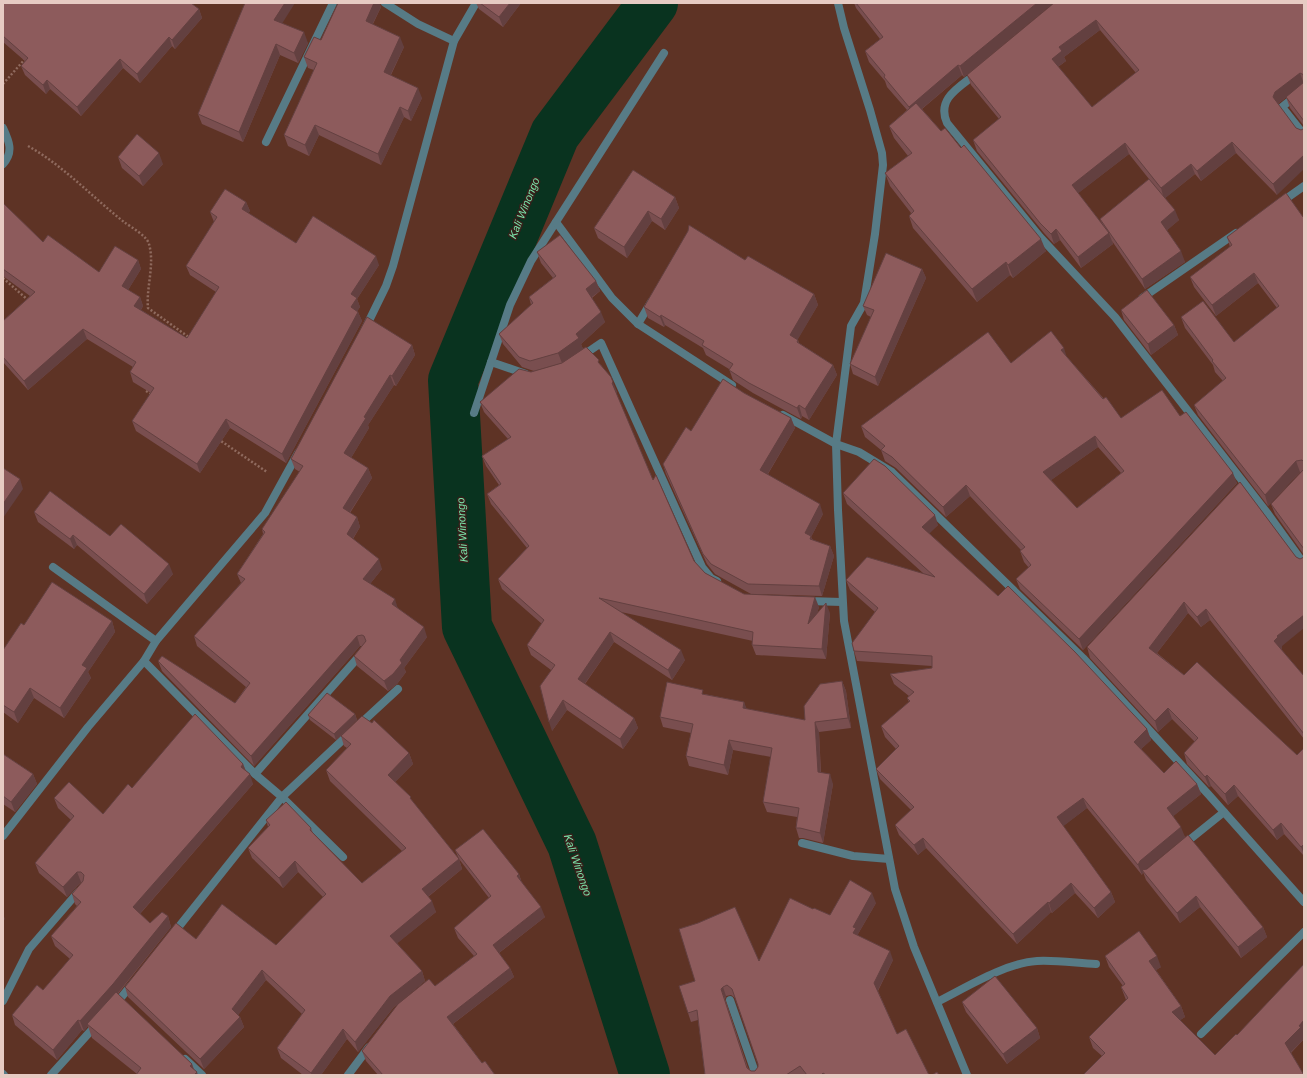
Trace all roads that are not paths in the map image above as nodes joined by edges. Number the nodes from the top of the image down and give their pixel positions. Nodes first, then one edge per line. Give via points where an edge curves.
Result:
1 (333, 3) edge
2 (385, 3) edge
3 (476, 3) edge
4 (838, 3) edge
5 (454, 42) junction
6 (664, 53) dead end
7 (985, 66) edge
8 (1304, 89) edge
9 (3, 128) edge
10 (1304, 135) edge
11 (266, 142) dead end
12 (3, 164) edge
13 (1304, 186) edge
14 (1272, 208) edge
15 (556, 222) junction
16 (1246, 226) edge
17 (653, 298) edge
18 (1135, 303) edge
19 (638, 324) junction
20 (360, 336) edge
21 (577, 360) edge
22 (491, 362) junction
23 (534, 377) edge
24 (737, 389) edge
25 (776, 412) edge
26 (474, 413) dead end
27 (840, 445) junction
28 (301, 448) edge
29 (1304, 564) edge
30 (53, 567) dead end
31 (724, 585) edge
32 (796, 601) edge
33 (842, 602) junction
34 (156, 641) junction
35 (364, 650) edge
36 (144, 661) junction
37 (398, 689) dead end
38 (255, 774) junction
39 (282, 797) junction
40 (1224, 812) junction
41 (3, 836) edge
42 (802, 843) edge
43 (1176, 851) edge
44 (343, 857) dead end
45 (889, 859) junction
46 (83, 887) edge
47 (1304, 902) edge
48 (1304, 932) edge
49 (165, 943) edge
50 (1096, 964) dead end
51 (136, 980) edge
52 (730, 1000) edge
53 (3, 1001) edge
54 (937, 1002) junction
55 (111, 1009) edge
56 (101, 1020) edge
57 (1201, 1034) dead end
58 (375, 1040) edge
59 (179, 1053) edge
60 (51, 1075) edge
61 (202, 1075) edge
62 (348, 1075) edge
63 (756, 1075) edge
64 (968, 1075) edge

1 - 11 street
2 - 5 street via 418,24
3 - 5 street
4 - 27 street via 882,153 883,165 864,304 851,326
5 - 20 street via 393,266 386,286
6 - 15 street
7 - 29 street via 950,95 944,110 947,123 1040,236 1119,314 1241,487 1270,512
8 - 10 street via 1282,107
9 - 12 street via 9,140 10,150
13 - 14 street
15 - 19 street via 612,298
15 - 22 street via 531,261 510,305
16 - 18 street
17 - 19 street
19 - 24 street
21 - 31 street via 602,343 702,567 711,578
22 - 23 street
22 - 26 street
25 - 27 street
27 - 33 street via 838,510
27 - 40 street via 859,452 892,472 1086,655
28 - 34 street via 265,513
30 - 34 street
32 - 33 street
33 - 45 street
34 - 36 street
35 - 38 street
36 - 38 street
36 - 41 street via 88,727
37 - 39 street
38 - 39 street
39 - 44 street
39 - 49 street
40 - 43 street
40 - 47 street
42 - 45 street via 853,856
45 - 54 street via 895,889 914,947
46 - 53 street via 29,949
48 - 57 street
50 - 54 street via 1036,961 1014,966
51 - 55 street via 124,1000
52 - 63 street
54 - 64 street
56 - 60 street
58 - 62 street
59 - 61 street

